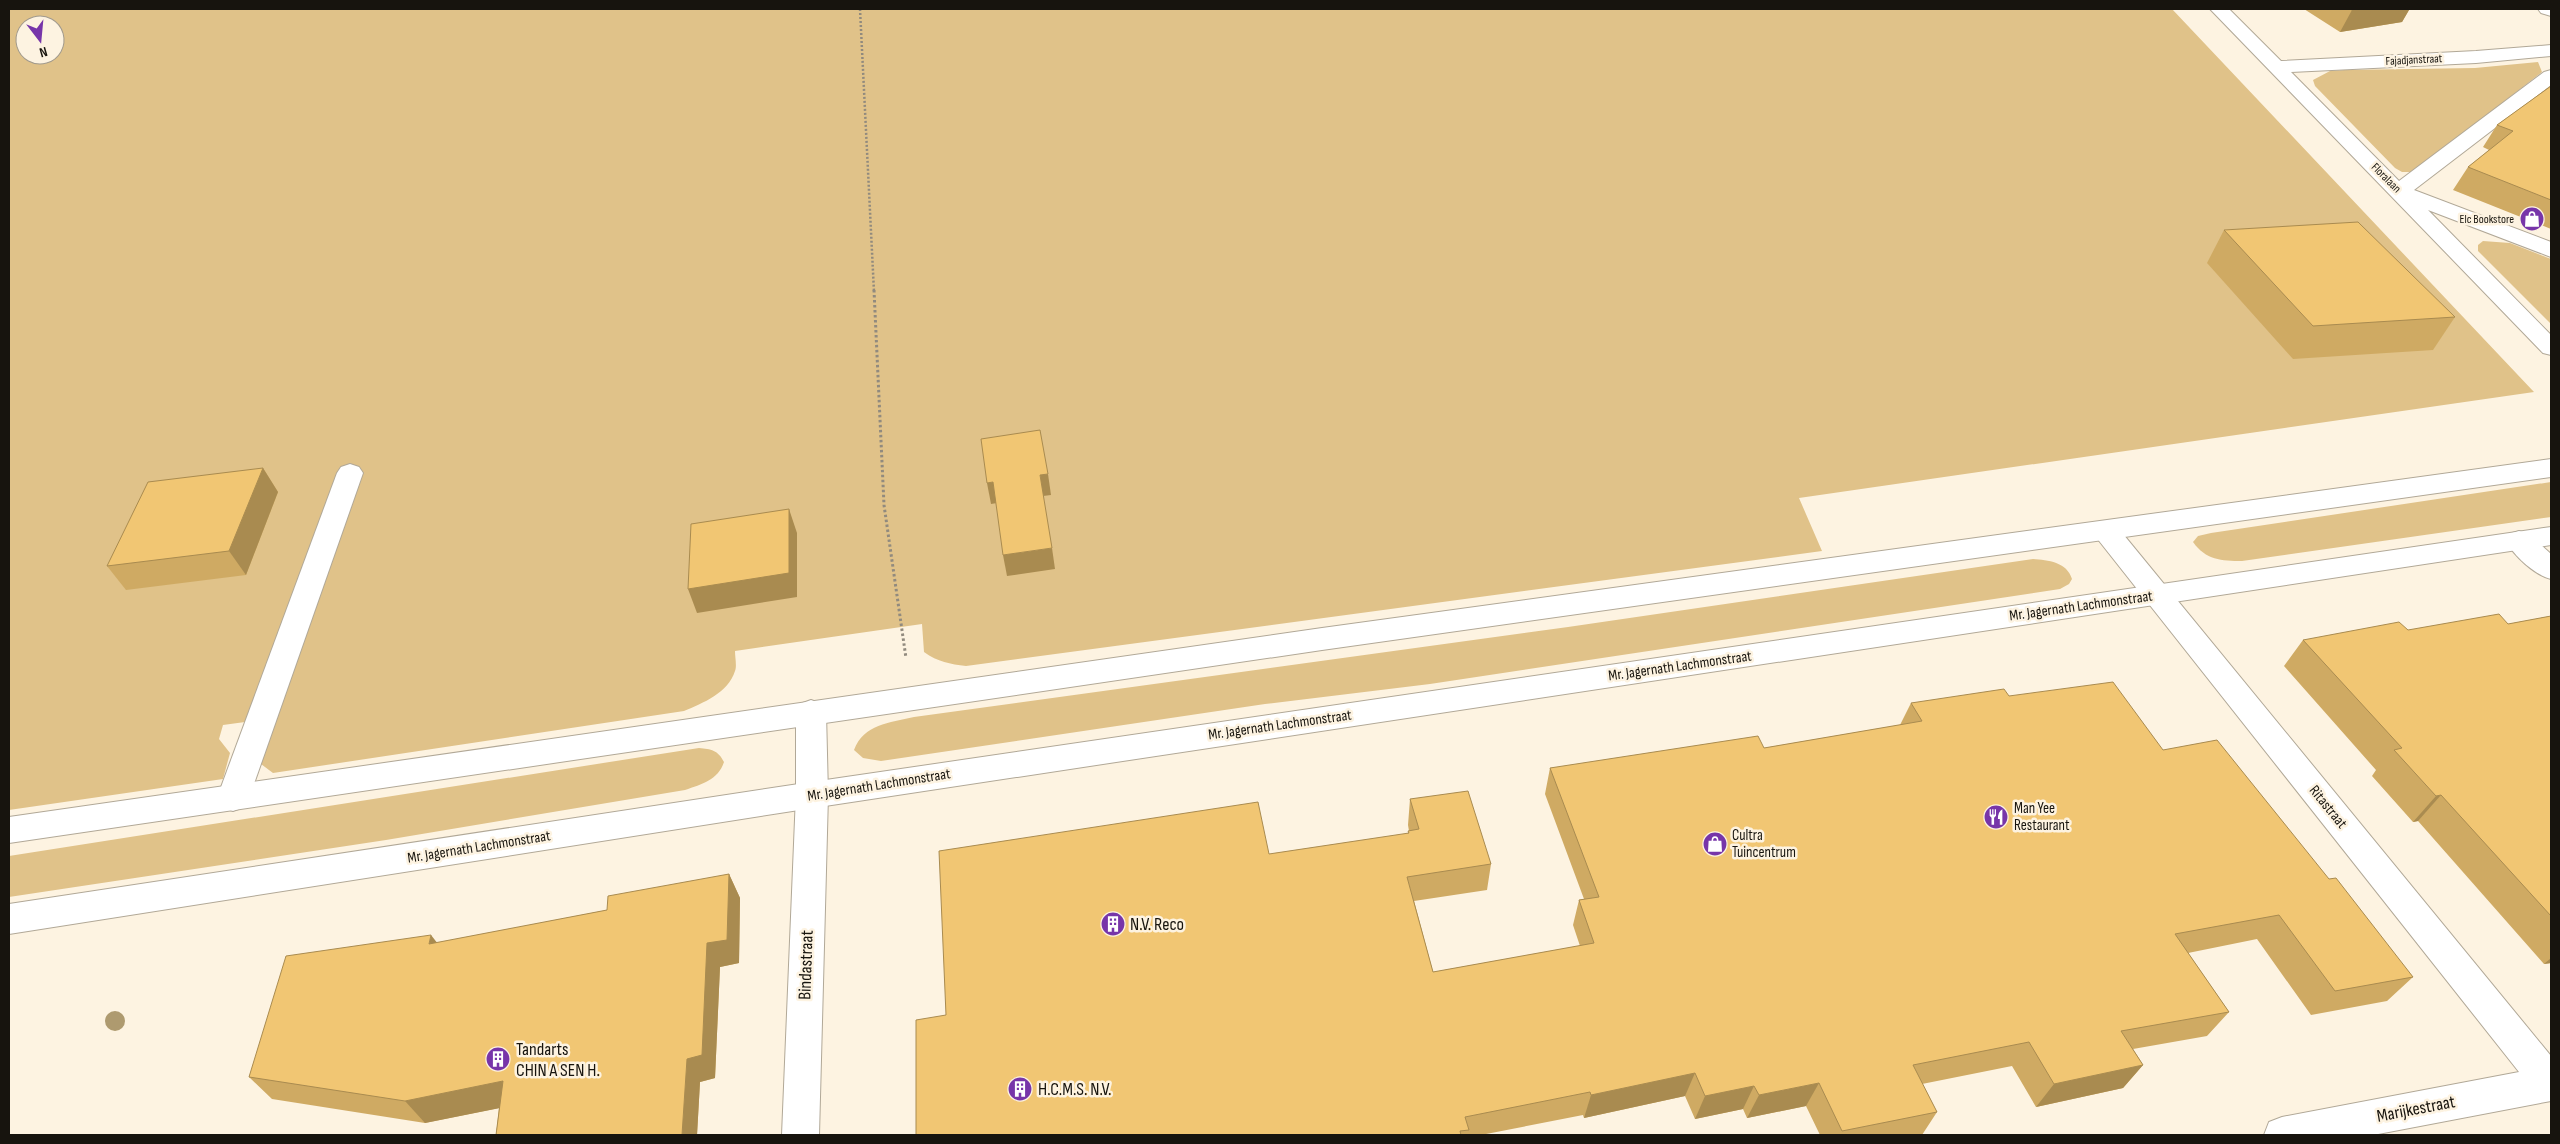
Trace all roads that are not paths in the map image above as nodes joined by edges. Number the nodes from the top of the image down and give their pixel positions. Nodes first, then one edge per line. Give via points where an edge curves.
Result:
1 (2219, 9) edge
2 (2547, 9) edge
3 (2551, 11) edge
4 (2551, 50) edge
5 (2276, 66) junction
6 (2551, 76) edge
7 (2399, 191) junction
8 (2551, 250) edge
9 (2551, 348) edge
10 (2551, 468) edge
11 (350, 473) dead end
12 (2104, 530) junction
13 (2551, 536) edge
14 (2520, 541) junction
15 (2551, 570) edge
16 (2156, 595) junction
17 (811, 712) junction
18 (812, 795) junction
19 (233, 798) junction
20 (9, 830) edge
21 (9, 919) edge
22 (2551, 1083) edge
23 (800, 1135) edge
24 (2282, 1135) edge

1 - 5 main road, Floralaan
2 - 3 main road
4 - 5 main road, Fajadjanstraat via 2476,57
5 - 7 main road, Floralaan
6 - 7 main road
7 - 8 main road
7 - 9 main road, Floralaan
10 - 12 main road
11 - 19 main road
12 - 16 main road, Ritastraat
12 - 17 main road
13 - 14 main road, Mr. Jagernath Lachmonstraat
14 - 15 main road
14 - 16 main road, Mr. Jagernath Lachmonstraat
16 - 18 main road, Mr. Jagernath Lachmonstraat
16 - 22 main road, Ritastraat
17 - 18 main road, Bindastraat
17 - 19 main road
18 - 21 main road, Mr. Jagernath Lachmonstraat
18 - 23 main road, Bindastraat
19 - 20 main road
22 - 24 main road, Marijkestraat

